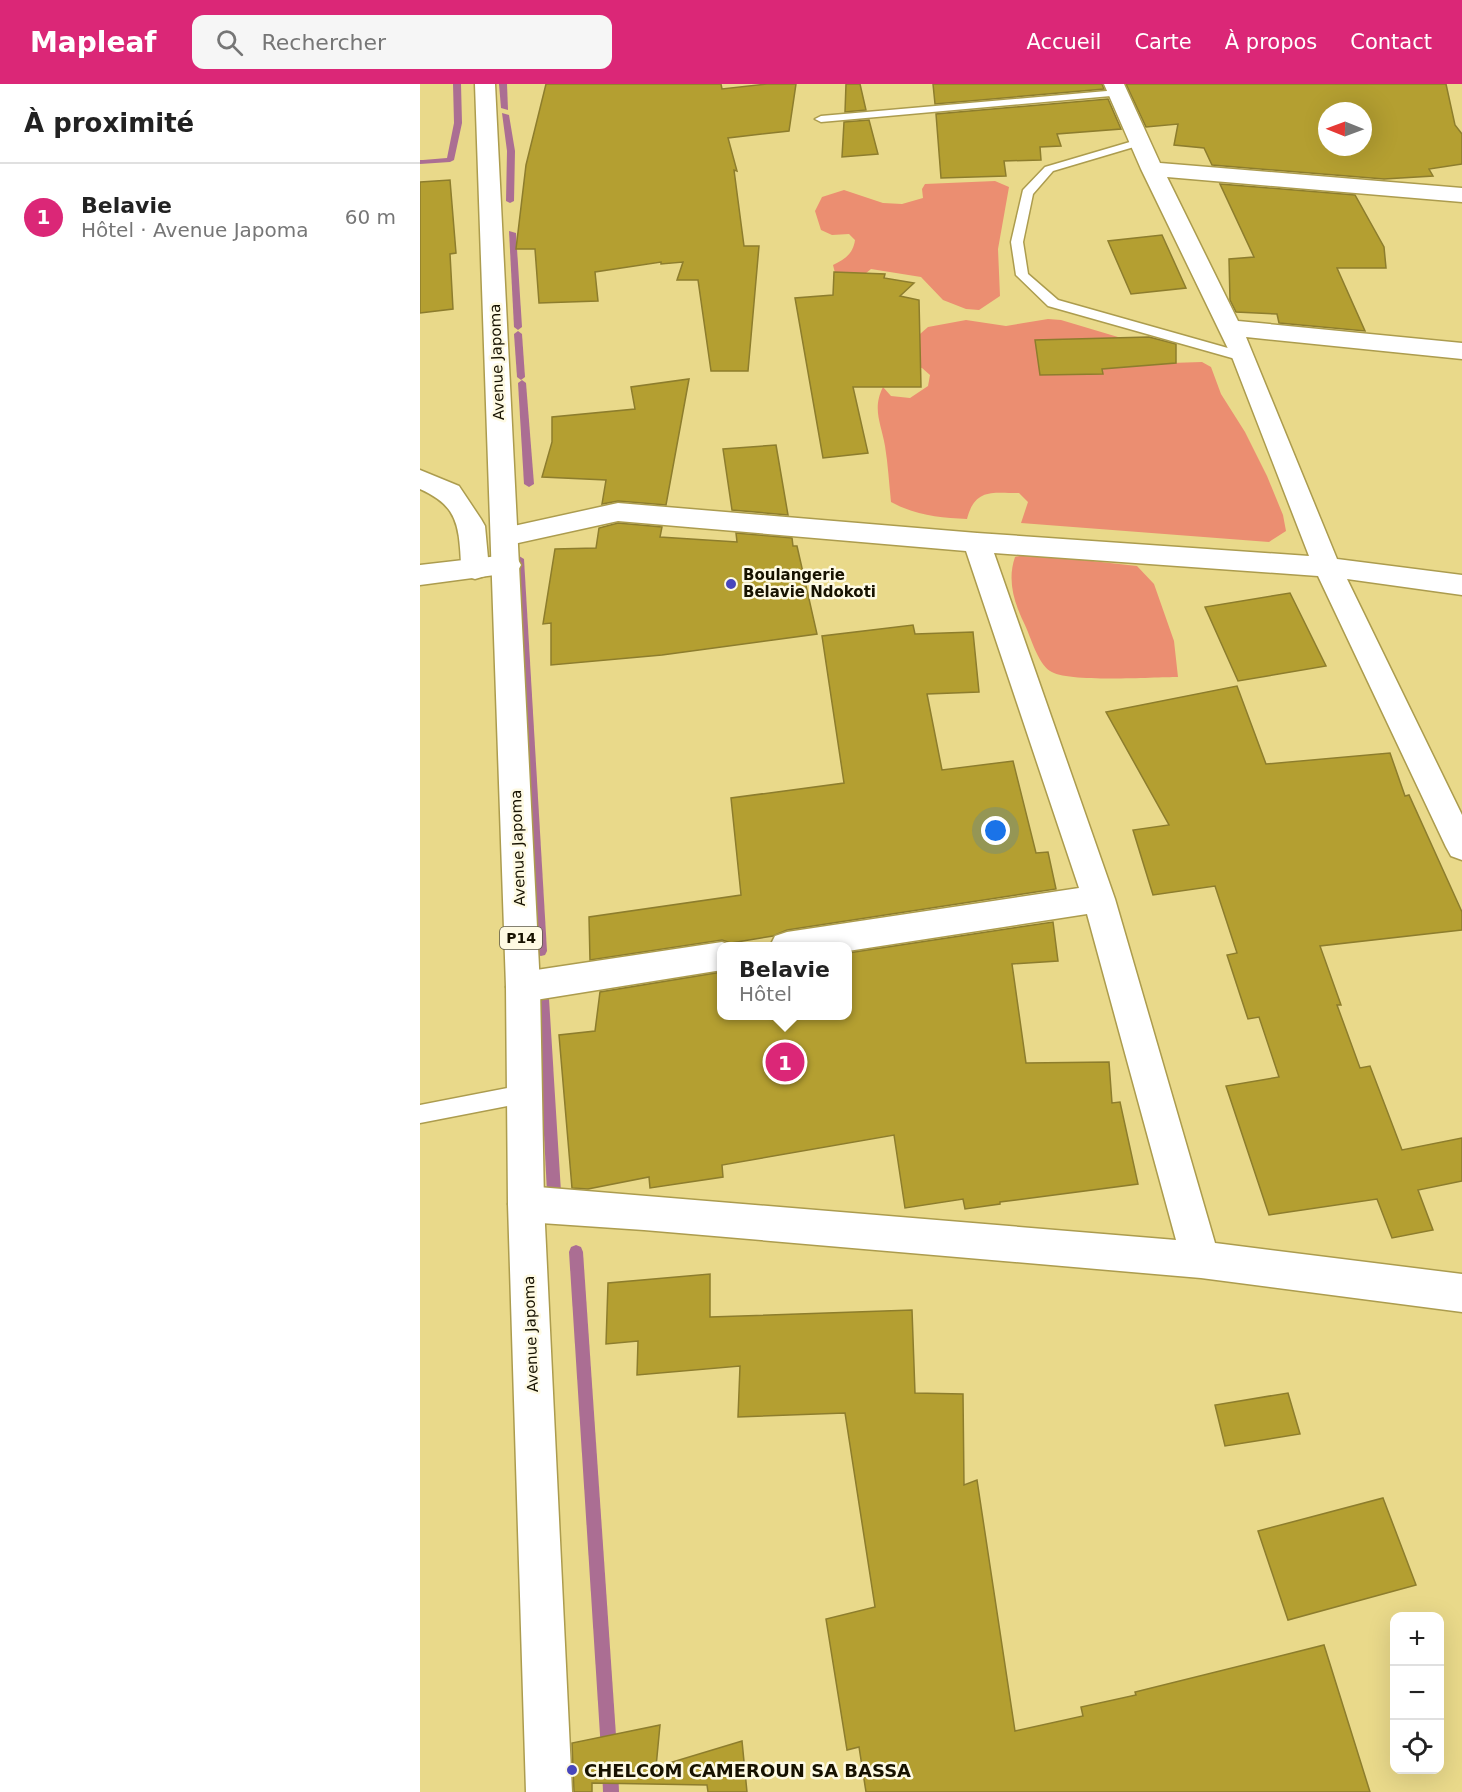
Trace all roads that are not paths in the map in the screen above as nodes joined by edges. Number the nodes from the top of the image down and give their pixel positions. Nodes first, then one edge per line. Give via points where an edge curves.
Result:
1 (485, 84) edge
2 (1116, 89) edge
3 (821, 119) dead end
4 (1140, 142) junction
5 (1152, 169) junction
6 (1462, 195) edge
7 (1231, 328) junction
8 (1462, 351) edge
9 (1244, 357) junction
10 (420, 479) edge
11 (977, 542) junction
12 (506, 551) junction
13 (1327, 567) junction
14 (475, 569) junction
15 (420, 575) edge
16 (1462, 585) edge
17 (1462, 847) edge
18 (1099, 899) junction
19 (814, 942) edge
20 (717, 957) edge
21 (523, 987) junction
22 (523, 1094) junction
23 (420, 1114) edge
24 (526, 1204) junction
25 (1201, 1260) junction
26 (1462, 1293) edge
27 (549, 1792) edge

1 - 12 street, Avenue Japoma / P14
2 - 3 lane
2 - 4 street
4 - 5 street
4 - 9 lane via 1049,169 1028,193 1017,242 1022,275 1053,303
5 - 6 street
5 - 7 street
7 - 8 street
7 - 9 street
9 - 13 street
10 - 14 street via 450,492 472,526
11 - 12 street via 618,512
11 - 13 street
11 - 18 street
12 - 14 street
12 - 21 street, Avenue Japoma / P14
13 - 16 street
13 - 17 street
14 - 15 street
18 - 19 street
18 - 25 street
20 - 21 street
21 - 22 street, Avenue Japoma / P14
22 - 23 lane
22 - 24 street, Avenue Japoma / P14
24 - 25 street
24 - 27 street, Avenue Japoma / P14
25 - 26 street

